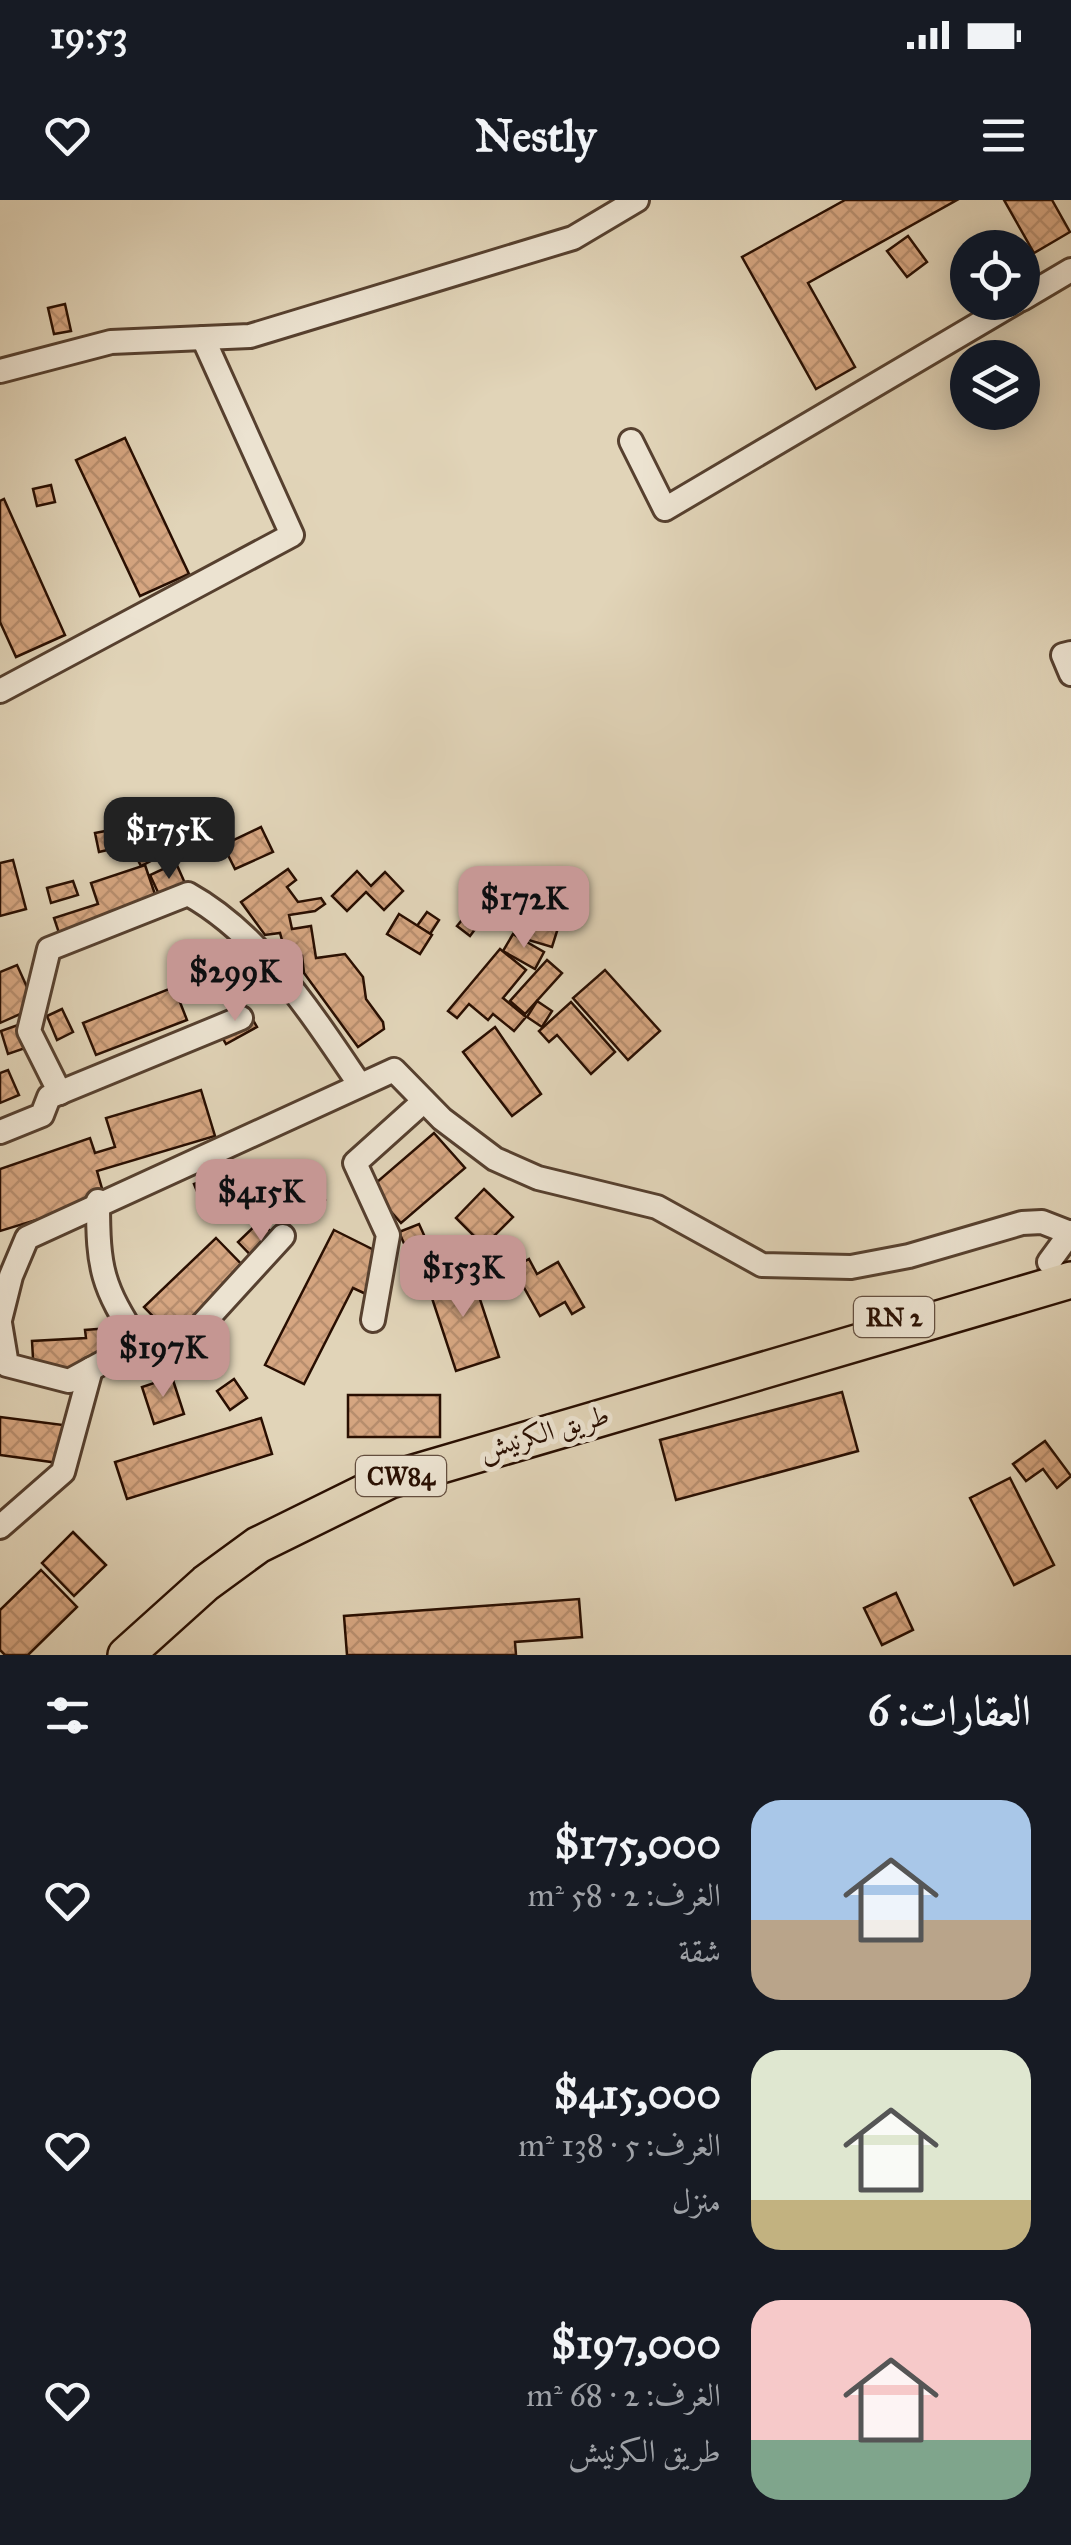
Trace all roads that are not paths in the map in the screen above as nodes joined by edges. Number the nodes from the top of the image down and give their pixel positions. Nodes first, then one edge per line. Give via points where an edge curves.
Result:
1 (637, 200) edge
2 (1071, 270) edge
3 (1040, 289) edge
4 (987, 320) edge
5 (203, 338) junction
6 (0, 371) edge
7 (631, 441) dead end
8 (1071, 652) edge
9 (1071, 674) edge
10 (0, 691) edge
11 (242, 1018) dead end
12 (360, 1085) junction
13 (60, 1093) junction
14 (424, 1101) junction
15 (0, 1132) edge
16 (98, 1201) junction
17 (1071, 1233) edge
18 (283, 1236) dead end
19 (1064, 1266) edge
20 (372, 1320) dead end
21 (0, 1321) edge
22 (139, 1344) junction
23 (91, 1369) junction
24 (718, 1380) joint
25 (0, 1527) edge
26 (126, 1655) edge

1 - 5 street via 573,238 250,336
2 - 3 street
4 - 7 street via 664,509
5 - 6 street via 111,342
5 - 10 street via 292,535
8 - 9 street via 1062,656
11 - 13 street
12 - 13 street via 295,994 222,912 188,894 49,949 29,1031
12 - 14 street via 394,1070
12 - 16 street
13 - 15 street via 49,1098 42,1115
14 - 17 street via 495,1159 538,1178 657,1207 762,1264 850,1267 1022,1223
14 - 20 street via 355,1163 388,1235
16 - 21 street via 27,1238
16 - 22 street via 98,1256 107,1293
17 - 19 street
18 - 22 street via 197,1330
19 - 24 main road, طريق الكرنيش / RN 2
21 - 23 street via 7,1365 69,1381
22 - 23 street
23 - 25 street via 63,1472
24 - 26 main road, طريق الكرنيش / CW84 via 468,1454 322,1510 258,1545

